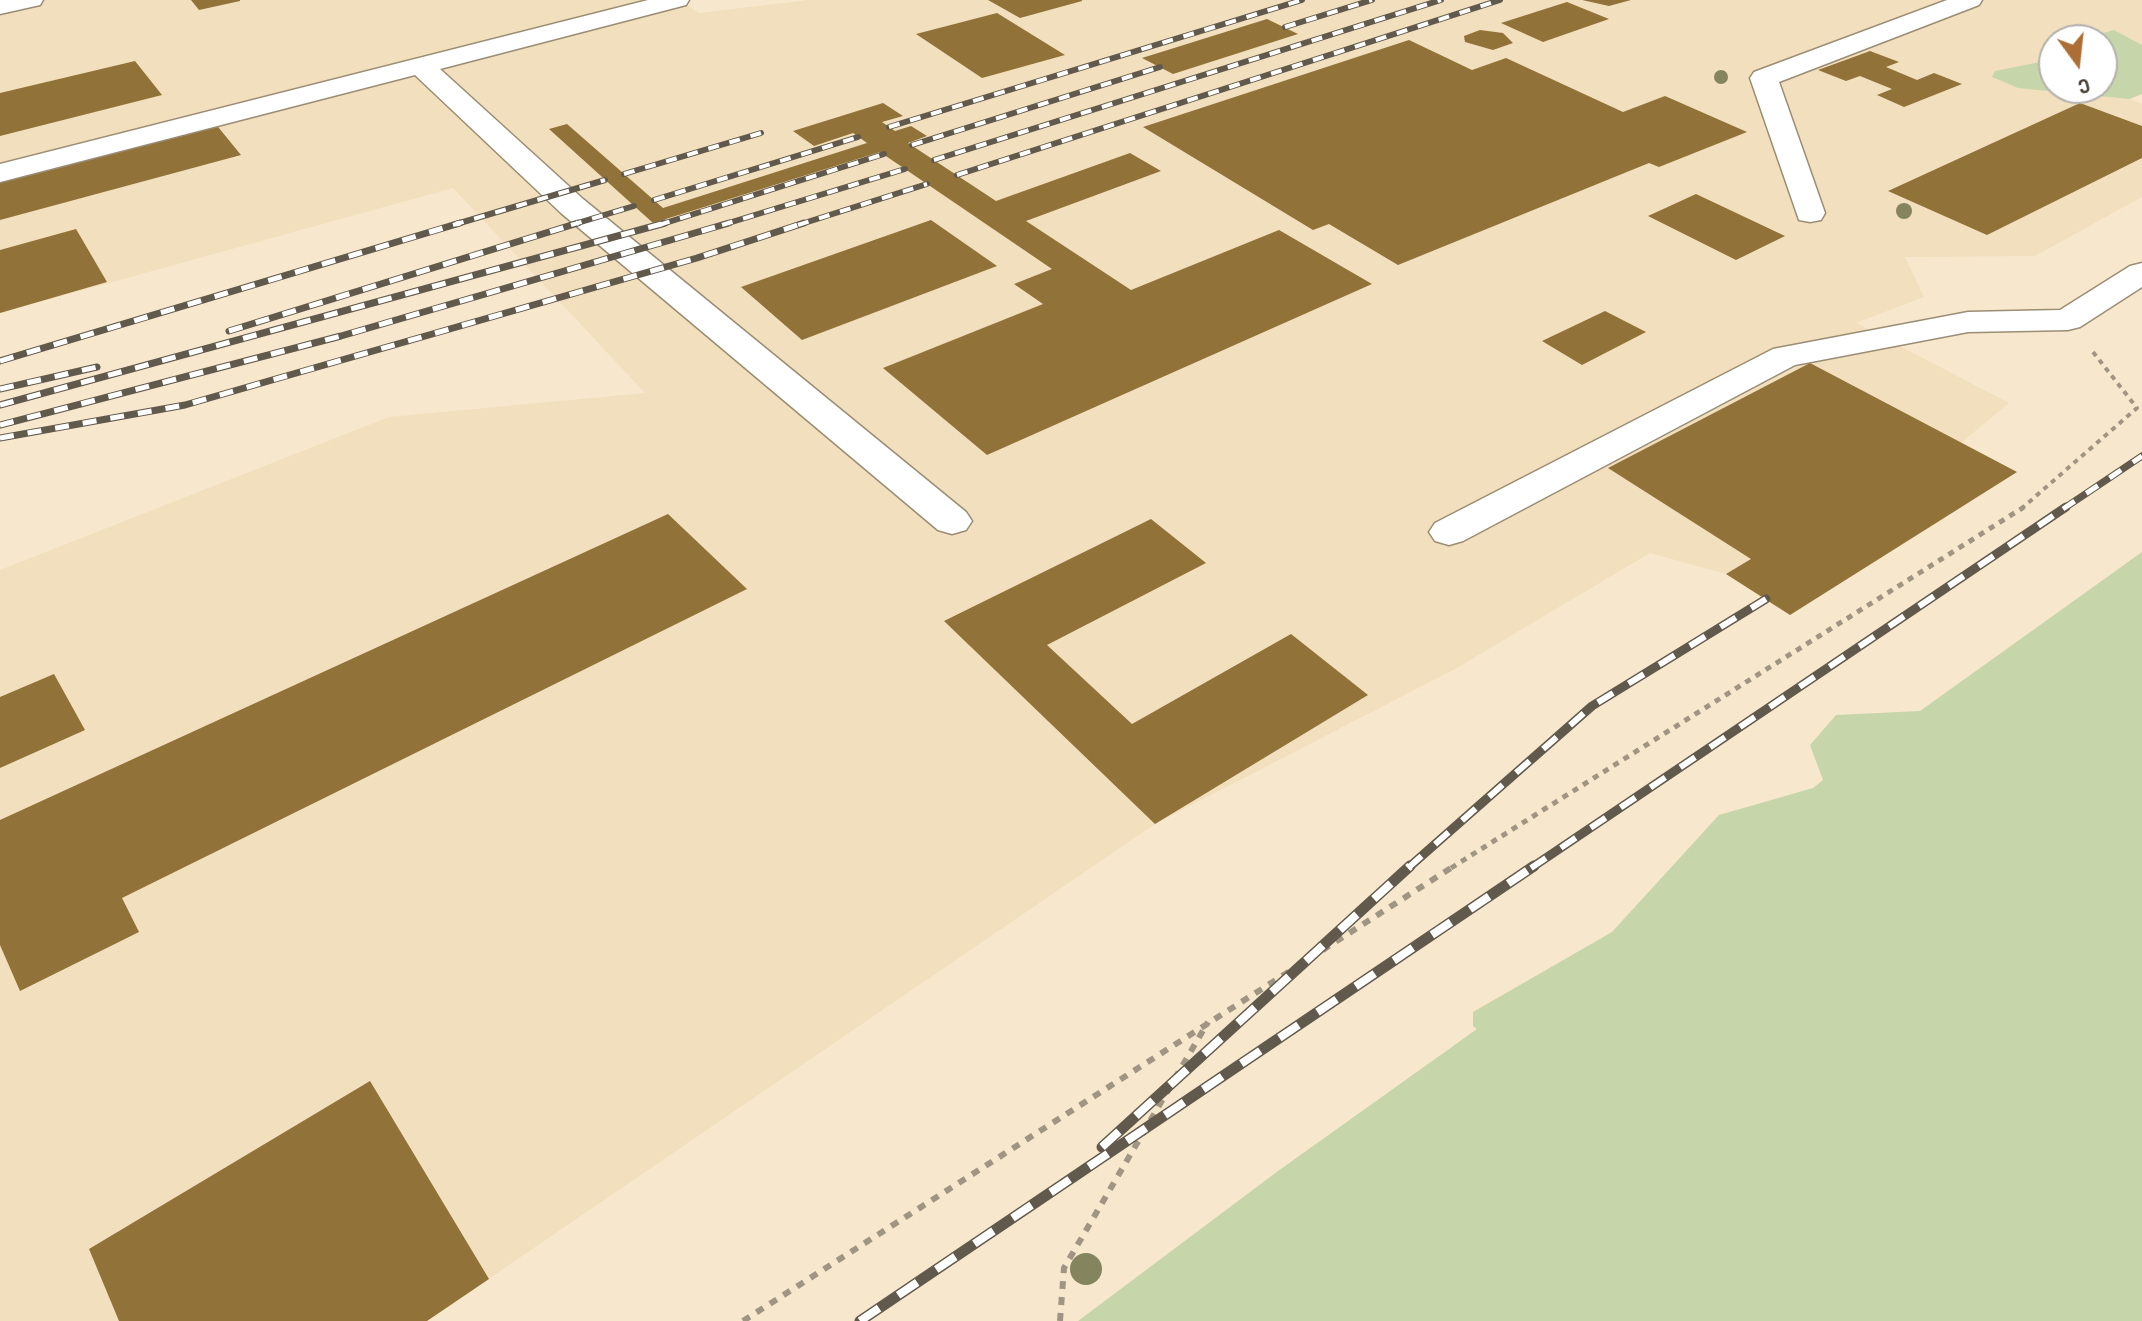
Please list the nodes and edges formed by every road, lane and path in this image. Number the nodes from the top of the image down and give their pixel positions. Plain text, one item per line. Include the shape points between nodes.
1 (31, 0) edge
2 (677, 0) edge
3 (1970, 0) edge
4 (0, 7) edge
5 (421, 66) junction
6 (0, 173) edge
7 (1810, 213) dead end
8 (2142, 273) edge
9 (2068, 320) junction
10 (952, 521) dead end
11 (1449, 532) dead end
12 (1208, 1021) junction
13 (743, 1321) edge
14 (1060, 1321) edge

1 - 4 street
2 - 5 street
3 - 7 street via 1764,78
5 - 6 street
5 - 10 street via 572,206
8 - 9 street
9 - 11 street via 1968,322 1785,356
9 - 12 path via 2137,408 2032,502
12 - 13 path
12 - 14 path via 1064,1268

